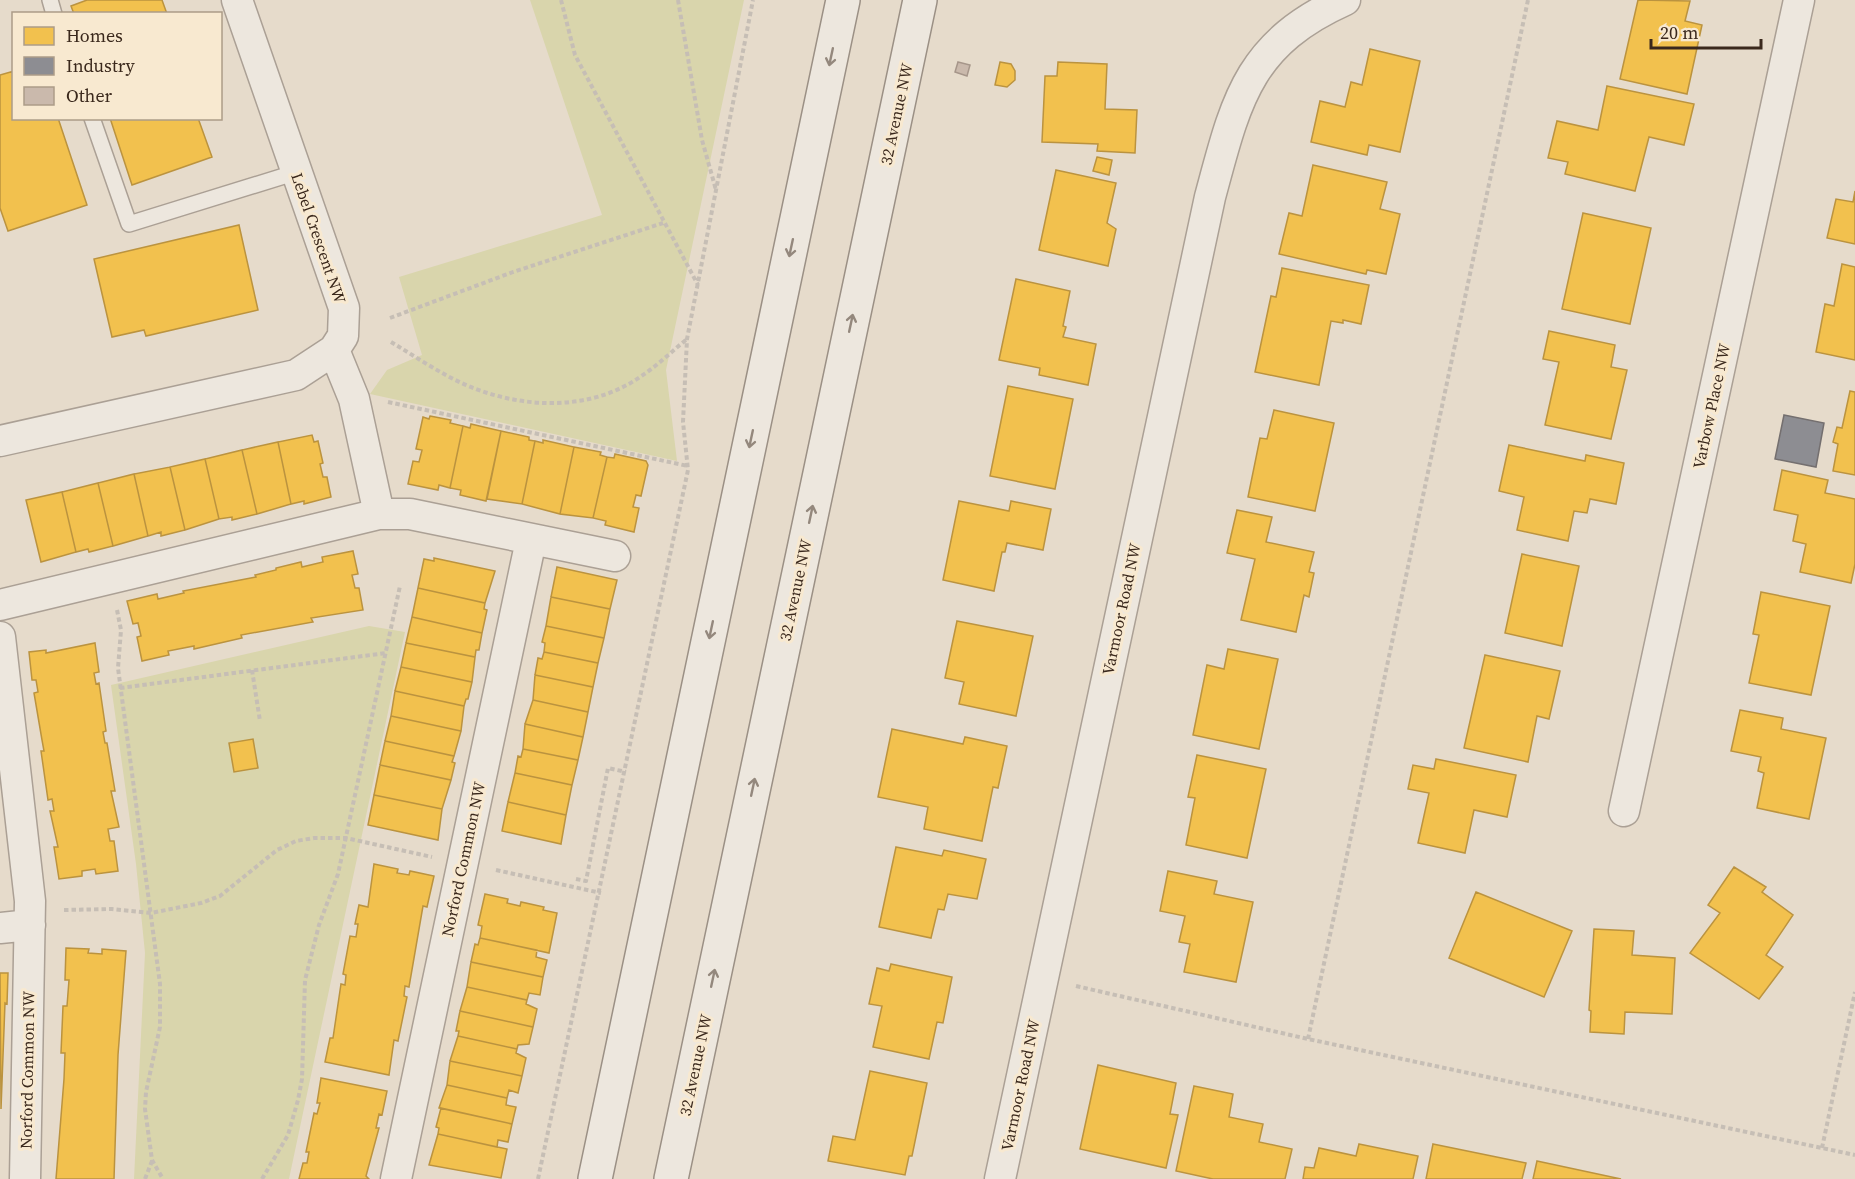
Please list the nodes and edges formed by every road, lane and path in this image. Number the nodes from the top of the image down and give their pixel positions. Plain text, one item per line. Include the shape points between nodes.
1 (237, 0) edge
2 (561, 0) edge
3 (678, 0) edge
4 (753, 0) edge
5 (843, 0) edge
6 (920, 0) edge
7 (1345, 0) edge
8 (1528, 0) edge
9 (1799, 0) edge
10 (93, 120) edge
11 (297, 172) junction
12 (717, 193) junction
13 (663, 223) junction
14 (698, 286) junction
15 (390, 318) dead end
16 (687, 339) junction
17 (391, 342) dead end
18 (334, 350) junction
19 (377, 400) dead end
20 (0, 441) edge
21 (688, 466) junction
22 (379, 514) junction
23 (531, 540) junction
24 (615, 556) dead end
25 (111, 580) junction
26 (400, 586) dead end
27 (0, 605) edge
28 (0, 637) edge
29 (386, 653) junction
30 (252, 670) junction
31 (120, 688) junction
32 (260, 721) dead end
33 (627, 772) junction
34 (1624, 812) dead end
35 (346, 838) junction
36 (436, 858) dead end
37 (490, 869) dead end
38 (576, 879) dead end
39 (601, 893) junction
40 (57, 910) dead end
41 (151, 913) junction
42 (30, 925) junction
43 (0, 928) edge
44 (1042, 979) junction
45 (1855, 992) edge
46 (1308, 1039) junction
47 (1822, 1148) junction
48 (1855, 1155) edge
49 (152, 1160) junction
50 (25, 1179) edge
51 (145, 1179) edge
52 (163, 1179) edge
53 (262, 1179) edge
54 (396, 1179) edge
55 (538, 1179) edge
56 (595, 1179) edge
57 (671, 1179) edge
58 (999, 1179) edge

1 - 11 street, Lebel Crescent NW
2 - 13 path via 575,55
3 - 12 path via 702,140
4 - 12 path
5 -> 56 main road
57 -> 6 main road, 32 Avenue NW
7 - 44 street, Varmoor Road NW via 1308,18 1271,50 1241,94 1210,197
8 - 46 path
9 - 34 street, Varbow Place NW
10 - 11 lane via 129,224
11 - 18 street, Lebel Crescent NW via 344,308 343,336
12 - 14 path
13 - 14 path
13 - 15 path via 513,272
14 - 16 path
16 - 17 path via 640,378 612,392 576,402 546,404 476,389
16 - 21 path via 683,422
18 - 20 street via 296,375
18 - 22 street via 354,399
19 - 21 path
21 - 33 path
22 - 23 street via 410,514
22 - 25 street
23 - 24 street
23 - 54 street, Norford Common NW
25 - 27 street
25 - 31 path via 121,630
26 - 29 path
28 - 42 street, Norford Common NW
29 - 30 path
29 - 35 path
30 - 31 path
30 - 32 path
31 - 41 path
33 - 38 path via 608,768 586,881
33 - 39 path
35 - 36 path
35 - 41 path via 296,841 261,860 220,896 180,909
35 - 53 path via 305,980 302,1079 293,1119
37 - 39 path
39 - 55 path
40 - 41 path
41 - 49 path via 160,984 160,1027 146,1092
42 - 43 street
42 - 50 street, Norford Common NW
44 - 46 path
44 - 58 street, Varmoor Road NW
45 - 47 path
46 - 47 path
47 - 48 path
49 - 51 path
49 - 52 path

